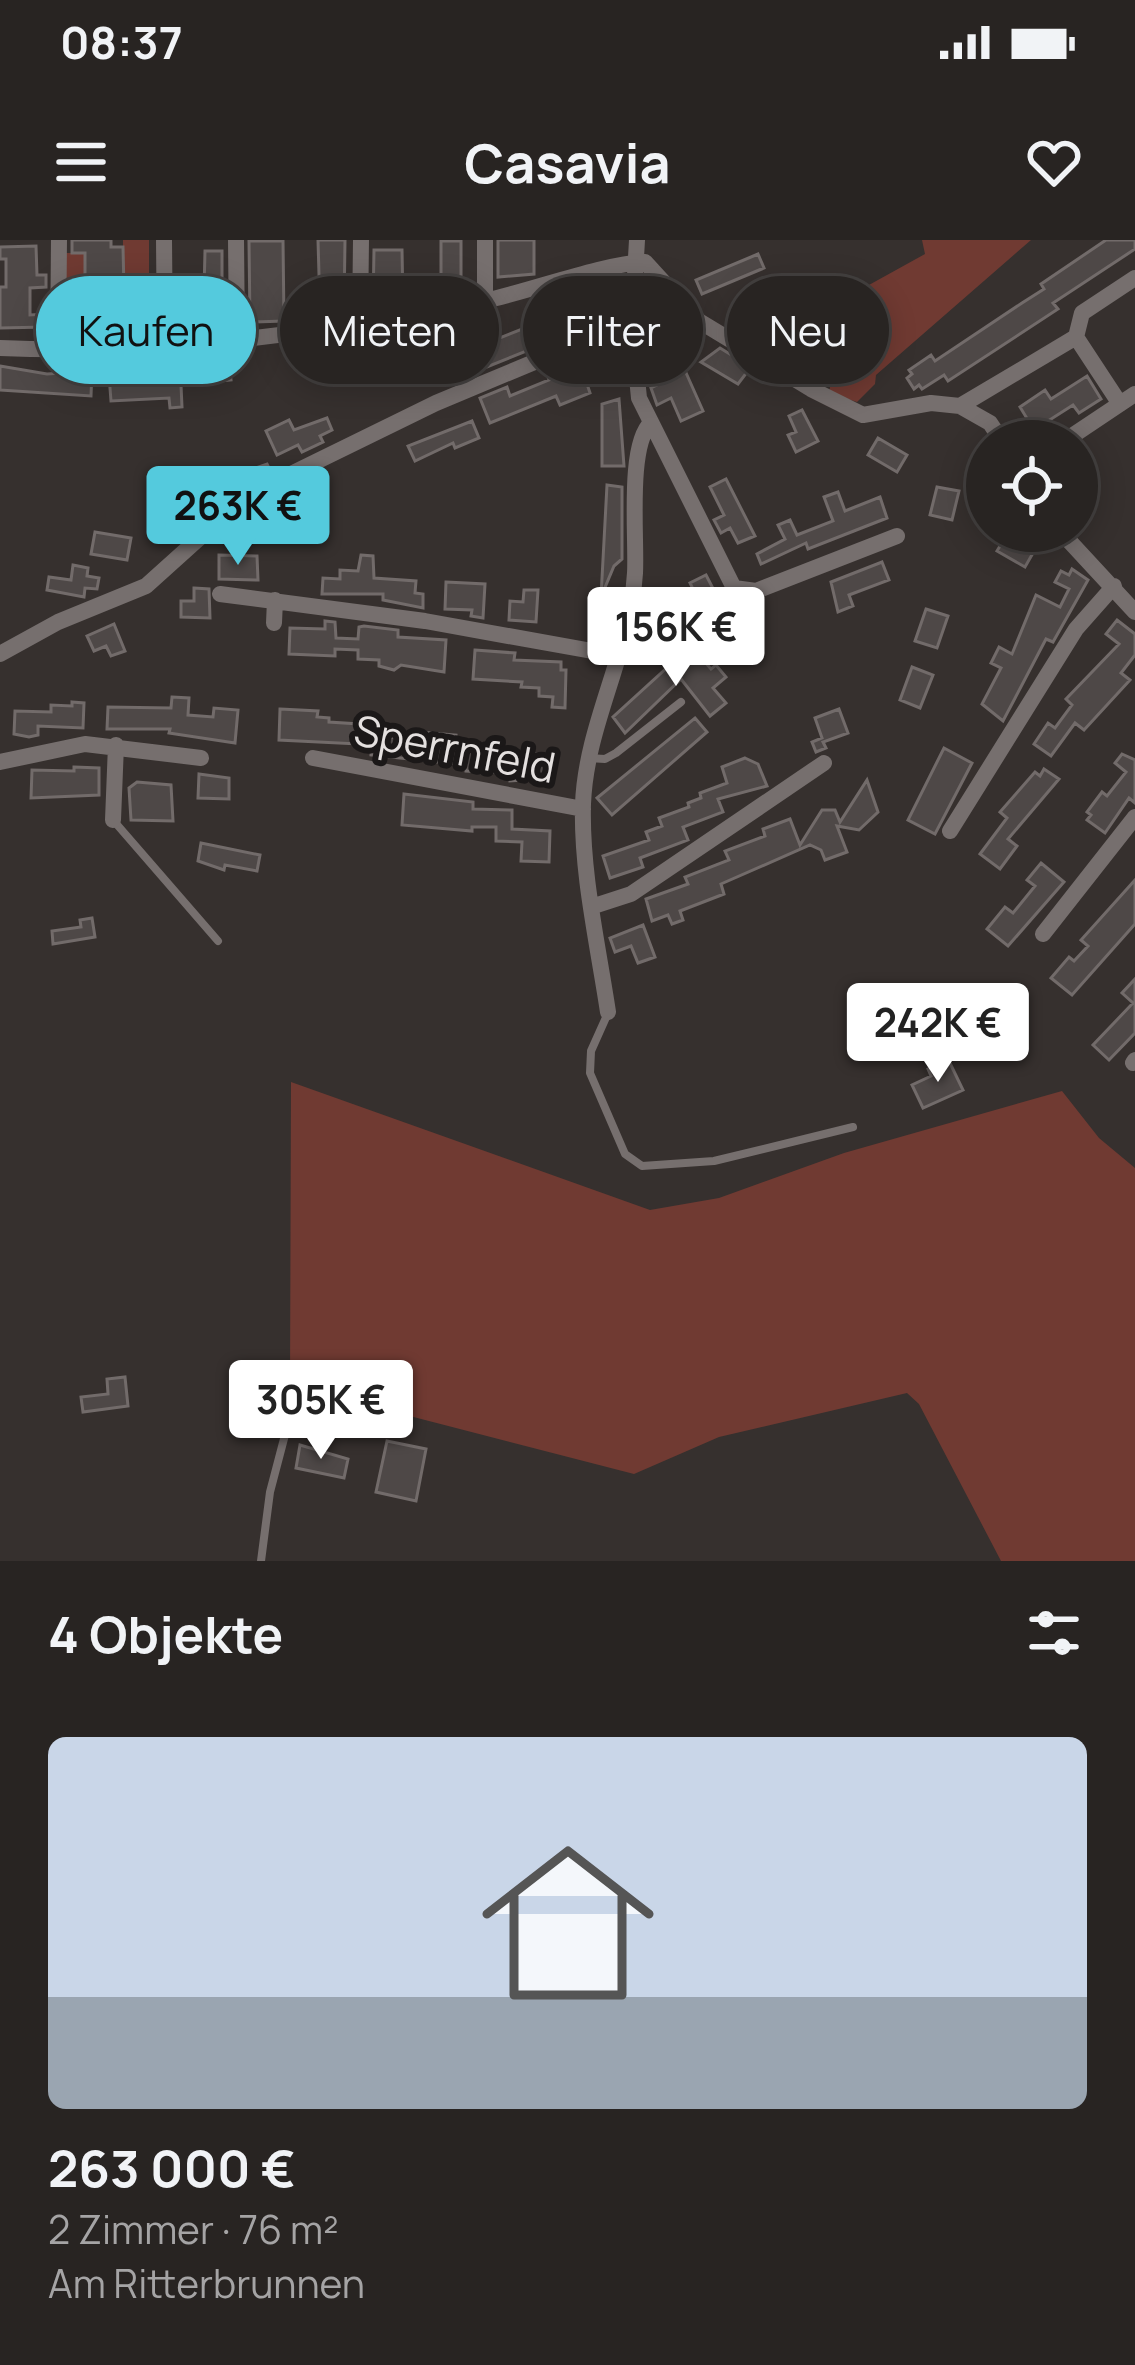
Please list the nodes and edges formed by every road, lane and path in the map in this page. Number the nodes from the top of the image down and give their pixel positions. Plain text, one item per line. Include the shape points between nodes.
1 (59, 240) edge
2 (164, 240) edge
3 (236, 240) edge
4 (361, 240) edge
5 (485, 240) edge
6 (637, 240) edge
7 (634, 262) junction
8 (59, 276) edge
9 (164, 276) edge
10 (236, 276) edge
11 (361, 276) edge
12 (485, 276) edge
13 (634, 276) edge
14 (1135, 278) edge
15 (499, 296) edge
16 (1076, 337) junction
17 (0, 348) edge
18 (36, 349) edge
19 (523, 367) edge
20 (636, 384) edge
21 (1127, 399) edge
22 (961, 406) junction
23 (984, 420) edge
24 (1096, 420) edge
25 (651, 423) junction
26 (897, 536) dead end
27 (1081, 552) edge
28 (1114, 586) junction
29 (220, 594) dead end
30 (275, 600) junction
31 (1135, 612) edge
32 (274, 622) dead end
33 (0, 654) edge
34 (620, 656) junction
35 (681, 702) dead end
36 (116, 745) junction
37 (201, 758) dead end
38 (313, 758) dead end
39 (587, 758) junction
40 (0, 763) edge
41 (824, 763) dead end
42 (583, 809) junction
43 (1135, 817) edge
44 (113, 820) joint
45 (950, 831) dead end
46 (594, 906) junction
47 (1043, 934) dead end
48 (218, 941) dead end
49 (608, 1012) joint
50 (853, 1126) dead end
51 (296, 1393) dead end
52 (261, 1561) edge

1 - 8 street
2 - 9 street
3 - 10 street
4 - 11 street
5 - 12 street
6 - 7 street
7 - 13 street
7 - 15 street
7 - 22 street via 650,265 699,321 862,415
14 - 16 street via 1082,313
16 - 21 street
16 - 22 street
17 - 18 street
19 - 33 street via 272,482 232,505 146,586
20 - 25 street
21 - 24 street
22 - 23 street
25 - 26 street via 740,592
25 - 34 street via 638,440 634,587
27 - 28 street
28 - 31 street
28 - 45 street via 1076,629 973,808
29 - 30 street
30 - 32 street
30 - 34 street
34 - 39 street
35 - 39 lane via 616,753
36 - 37 street
36 - 40 street via 62,746
36 - 44 street
38 - 42 street, Sperrnfeld
39 - 42 street
41 - 46 street via 632,894
42 - 46 street
43 - 47 street via 1082,896
44 - 48 lane
46 - 49 street
49 - 50 lane via 590,1073 634,1162 714,1161
51 - 52 lane

